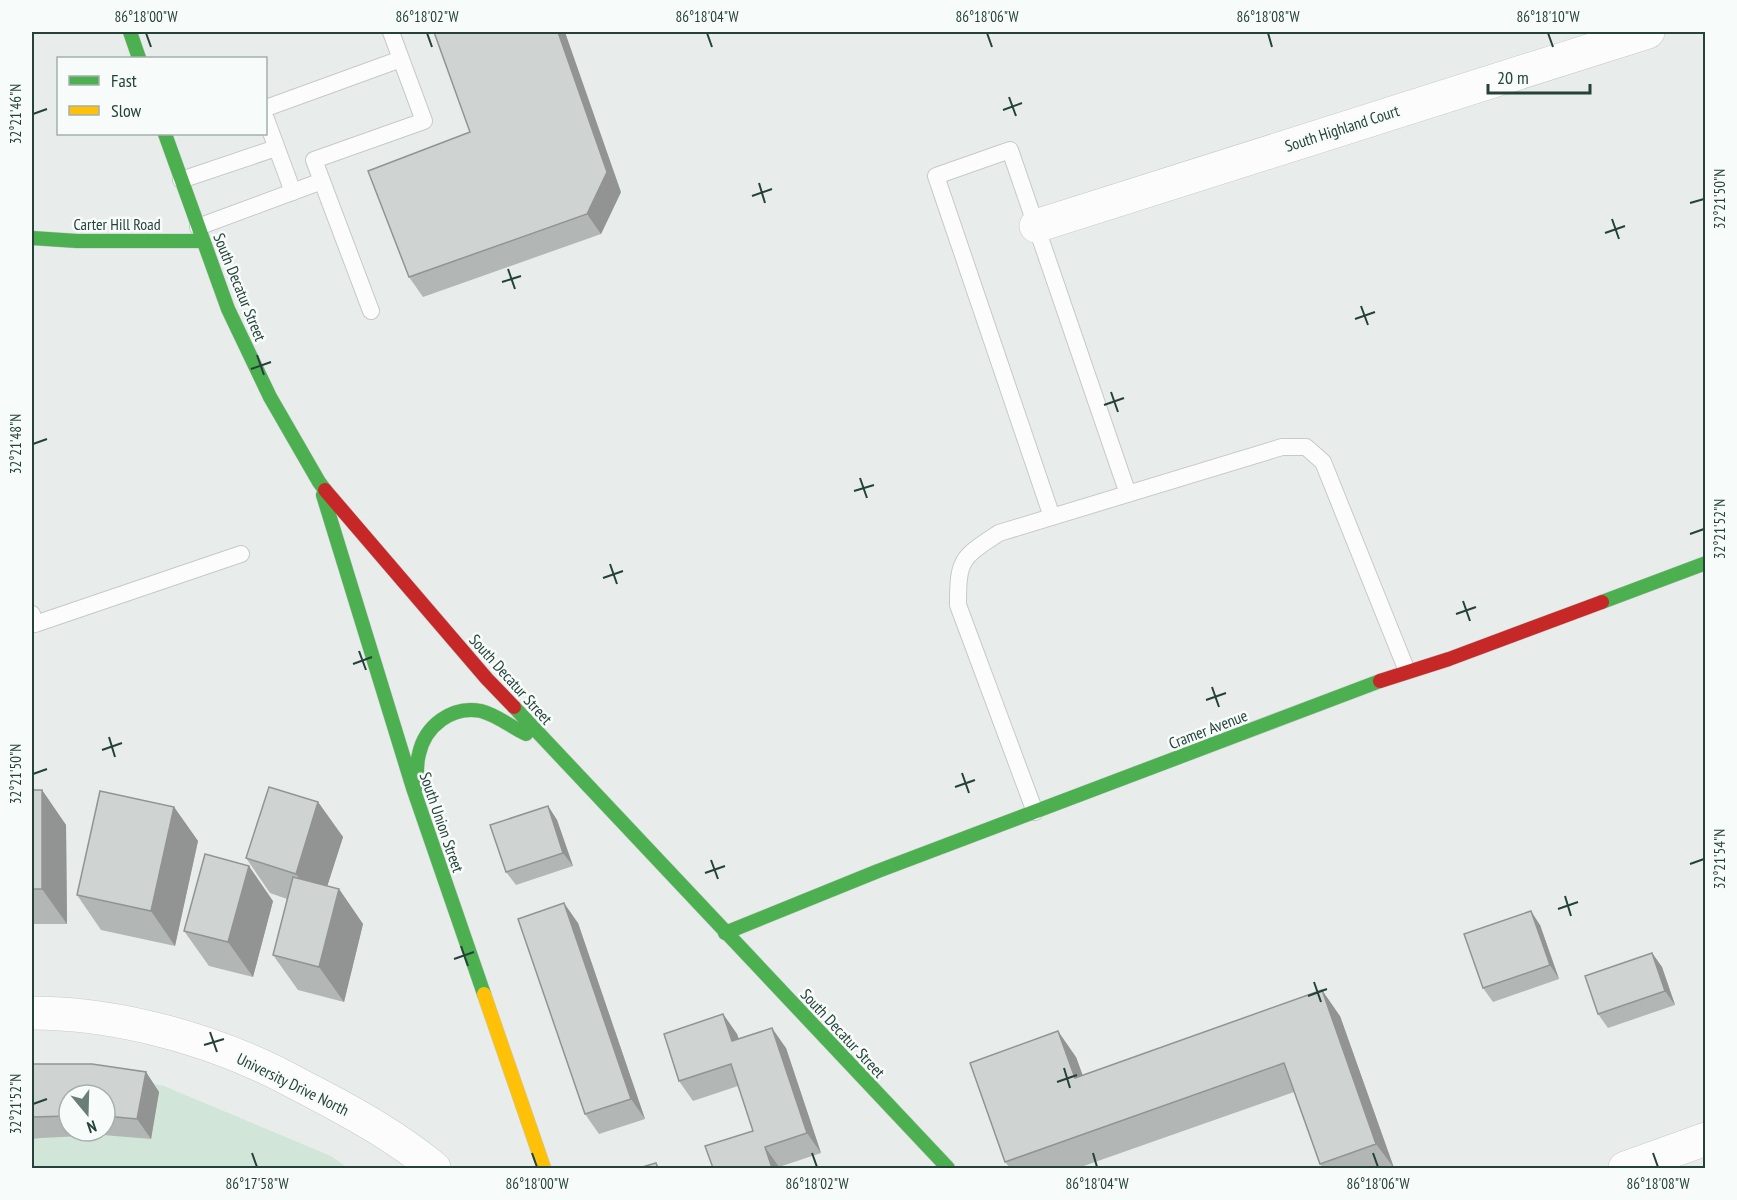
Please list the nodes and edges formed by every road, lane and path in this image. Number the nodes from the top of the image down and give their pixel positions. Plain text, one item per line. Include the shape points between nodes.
1 (130, 32) edge
2 (391, 32) edge
3 (1648, 32) edge
4 (139, 57) edge
5 (401, 59) junction
6 (267, 108) edge
7 (267, 122) edge
8 (165, 135) edge
9 (276, 148) junction
10 (181, 180) junction
11 (322, 181) junction
12 (292, 192) junction
13 (1036, 226) junction
14 (201, 234) junction
15 (32, 238) edge
16 (371, 311) dead end
17 (319, 482) junction
18 (1128, 494) junction
19 (1052, 517) junction
20 (241, 554) dead end
21 (1706, 563) edge
22 (32, 614) edge
23 (1407, 670) junction
24 (549, 746) junction
25 (418, 803) junction
26 (1035, 812) junction
27 (725, 933) junction
28 (32, 1012) edge
29 (1706, 1139) edge
30 (434, 1168) edge
31 (544, 1168) edge
32 (948, 1168) edge
33 (1625, 1168) edge

1 - 4 main road
2 - 5 lane
3 - 13 street, South Highland Court
5 - 6 lane
5 - 11 lane via 424,121 314,160
7 - 9 lane
8 - 10 main road, South Decatur Street
9 - 10 lane
9 - 12 lane
10 - 14 main road, South Decatur Street
11 - 12 lane
11 - 16 lane
12 - 14 lane
13 - 18 lane
13 - 19 lane via 1010,150 936,176
14 - 15 main road, Carter Hill Road via 77,241
14 - 17 main road, South Decatur Street via 228,309 270,397
17 - 24 main road, South Decatur Street via 486,679
17 - 25 main road, South Union Street
18 - 19 lane
18 - 23 lane via 1282,447 1306,447 1323,462
19 - 26 lane via 999,533 968,554 958,574 958,606
20 - 22 lane via 35,624
21 - 23 main road, Cramer Avenue
23 - 26 main road, Cramer Avenue
24 - 25 main road via 480,710 468,709 445,717 420,748
24 - 27 main road, South Decatur Street
25 - 31 main road, South Union Street
26 - 27 main road, Cramer Avenue
27 - 32 main road, South Decatur Street
28 - 30 street, University Drive North via 101,1017 229,1053 368,1121
29 - 33 street

